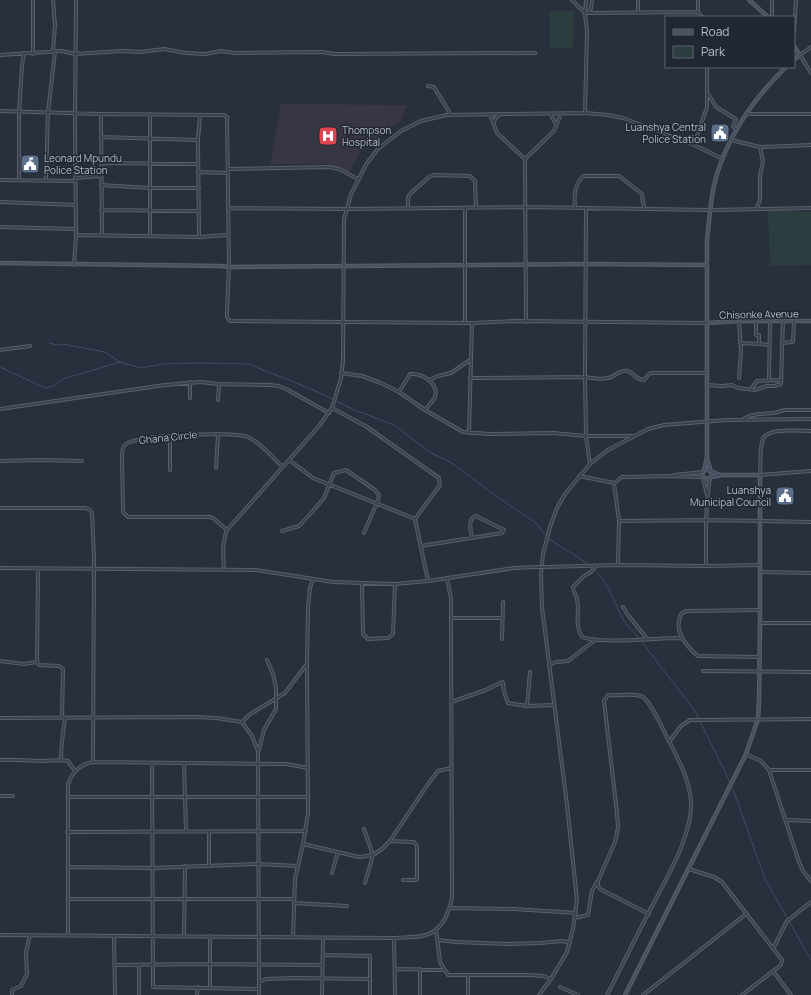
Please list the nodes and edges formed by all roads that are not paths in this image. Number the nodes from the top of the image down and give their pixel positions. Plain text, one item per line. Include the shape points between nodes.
1 (32, 0) edge
2 (53, 0) edge
3 (76, 0) edge
4 (572, 0) edge
5 (586, 0) edge
6 (592, 0) edge
7 (638, 0) edge
8 (698, 0) edge
9 (750, 0) edge
10 (772, 0) edge
11 (796, 0) edge
12 (638, 12) junction
13 (698, 12) junction
14 (587, 13) junction
15 (701, 16) edge
16 (767, 16) edge
17 (772, 16) edge
18 (795, 16) edge
19 (795, 47) edge
20 (811, 47) edge
21 (54, 52) junction
22 (24, 53) junction
23 (535, 53) dead end
24 (33, 54) junction
25 (75, 54) junction
26 (800, 54) junction
27 (0, 56) edge
28 (795, 59) edge
29 (707, 68) edge
30 (785, 68) edge
31 (811, 73) edge
32 (428, 86) dead end
33 (707, 92) junction
34 (0, 111) edge
35 (19, 112) junction
36 (48, 112) junction
37 (76, 113) junction
38 (584, 113) junction
39 (101, 114) junction
40 (150, 114) junction
41 (490, 114) junction
42 (500, 114) junction
43 (550, 114) junction
44 (561, 114) junction
45 (746, 114) junction
46 (811, 114) edge
47 (200, 115) junction
48 (451, 115) junction
49 (494, 124) junction
50 (556, 124) junction
51 (736, 130) junction
52 (101, 137) junction
53 (149, 139) junction
54 (198, 140) junction
55 (731, 140) junction
56 (694, 145) junction
57 (811, 145) edge
58 (760, 147) junction
59 (723, 159) junction
60 (525, 160) junction
61 (102, 163) junction
62 (149, 163) junction
63 (198, 164) junction
64 (228, 169) junction
65 (198, 172) junction
66 (228, 173) junction
67 (101, 176) junction
68 (75, 178) junction
69 (358, 179) junction
70 (0, 180) edge
71 (19, 180) junction
72 (46, 180) junction
73 (75, 181) junction
74 (101, 185) junction
75 (150, 188) junction
76 (199, 188) junction
77 (0, 202) edge
78 (76, 205) junction
79 (408, 208) junction
80 (465, 208) junction
81 (476, 208) junction
82 (526, 208) junction
83 (757, 208) junction
84 (811, 208) edge
85 (347, 209) junction
86 (575, 209) junction
87 (586, 209) junction
88 (644, 209) junction
89 (101, 210) junction
90 (149, 210) junction
91 (198, 210) junction
92 (710, 210) junction
93 (228, 211) junction
94 (0, 227) edge
95 (76, 229) junction
96 (76, 235) junction
97 (102, 235) junction
98 (150, 236) junction
99 (228, 236) junction
100 (199, 237) junction
101 (0, 262) edge
102 (586, 264) junction
103 (74, 265) junction
104 (706, 265) junction
105 (465, 266) junction
106 (526, 266) junction
107 (229, 267) junction
108 (344, 267) junction
109 (783, 320) junction
110 (740, 321) junction
111 (756, 321) junction
112 (770, 321) junction
113 (794, 321) junction
114 (811, 321) edge
115 (344, 322) junction
116 (526, 322) junction
117 (586, 322) junction
118 (465, 323) junction
119 (472, 323) junction
120 (707, 323) junction
121 (740, 343) junction
122 (782, 343) junction
123 (758, 344) junction
124 (30, 346) dead end
125 (0, 350) edge
126 (770, 353) junction
127 (470, 360) junction
128 (341, 373) junction
129 (706, 373) junction
130 (470, 378) junction
131 (586, 378) junction
132 (739, 378) dead end
133 (430, 380) junction
134 (770, 380) junction
135 (780, 380) junction
136 (190, 382) junction
137 (219, 384) junction
138 (707, 385) junction
139 (770, 386) junction
140 (751, 389) junction
141 (399, 392) junction
142 (190, 398) dead end
143 (218, 400) dead end
144 (332, 408) junction
145 (0, 409) edge
146 (425, 410) junction
147 (811, 410) edge
148 (329, 413) junction
149 (811, 419) edge
150 (742, 420) junction
151 (706, 421) junction
152 (811, 431) edge
153 (469, 433) junction
154 (218, 434) junction
155 (170, 436) junction
156 (586, 436) junction
157 (635, 436) junction
158 (706, 457) junction
159 (289, 460) junction
160 (0, 461) edge
161 (82, 461) dead end
162 (590, 464) junction
163 (283, 467) junction
164 (216, 468) dead end
165 (170, 470) dead end
166 (704, 471) junction
167 (710, 471) junction
168 (811, 471) edge
169 (723, 475) junction
170 (760, 475) junction
171 (579, 476) junction
172 (670, 476) junction
173 (703, 477) junction
174 (710, 477) junction
175 (614, 482) junction
176 (329, 484) junction
177 (707, 496) junction
178 (376, 504) junction
179 (0, 508) edge
180 (415, 519) junction
181 (706, 520) junction
182 (619, 521) junction
183 (760, 522) junction
184 (811, 522) edge
185 (227, 530) junction
186 (282, 531) dead end
187 (364, 533) dead end
188 (472, 538) junction
189 (421, 546) junction
190 (760, 565) junction
191 (596, 566) junction
192 (618, 566) junction
193 (706, 566) junction
194 (0, 568) edge
195 (38, 568) junction
196 (93, 569) junction
197 (224, 569) junction
198 (760, 572) junction
199 (811, 573) edge
200 (447, 578) junction
201 (314, 579) junction
202 (428, 581) junction
203 (362, 584) junction
204 (395, 584) junction
205 (503, 602) dead end
206 (624, 607) dead end
207 (760, 610) junction
208 (451, 618) junction
209 (503, 618) junction
210 (760, 623) junction
211 (811, 623) edge
212 (682, 638) junction
213 (502, 639) dead end
214 (596, 639) junction
215 (648, 640) junction
216 (760, 657) junction
217 (267, 660) dead end
218 (0, 661) edge
219 (37, 662) junction
220 (307, 664) junction
221 (550, 665) junction
222 (703, 671) dead end
223 (530, 672) dead end
224 (759, 672) junction
225 (811, 672) edge
226 (276, 698) junction
227 (451, 702) junction
228 (527, 706) junction
229 (555, 707) junction
230 (93, 717) junction
231 (0, 718) edge
232 (64, 718) junction
233 (758, 719) junction
234 (811, 719) edge
235 (242, 722) junction
236 (669, 742) junction
237 (258, 751) junction
238 (746, 754) junction
239 (0, 760) edge
240 (61, 760) junction
241 (92, 762) junction
242 (184, 763) junction
243 (259, 763) junction
244 (152, 764) junction
245 (308, 768) junction
246 (451, 768) junction
247 (769, 770) junction
248 (811, 770) edge
249 (76, 771) junction
250 (0, 796) edge
251 (13, 796) dead end
252 (152, 796) junction
253 (68, 797) junction
254 (184, 797) junction
255 (258, 797) junction
256 (308, 797) junction
257 (786, 820) junction
258 (811, 820) edge
259 (364, 829) dead end
260 (153, 831) junction
261 (186, 831) junction
262 (209, 831) junction
263 (258, 831) junction
264 (306, 831) junction
265 (67, 832) junction
266 (390, 841) junction
267 (304, 844) junction
268 (338, 852) junction
269 (373, 855) junction
270 (258, 864) junction
271 (209, 865) junction
272 (185, 866) junction
273 (298, 866) junction
274 (68, 867) junction
275 (153, 868) junction
276 (689, 870) junction
277 (332, 873) dead end
278 (404, 880) dead end
279 (598, 881) junction
280 (811, 882) edge
281 (365, 883) dead end
282 (153, 898) junction
283 (68, 899) junction
284 (184, 899) junction
285 (258, 899) junction
286 (294, 899) junction
287 (811, 902) edge
288 (294, 903) junction
289 (347, 906) dead end
290 (450, 908) junction
291 (576, 913) junction
292 (648, 914) junction
293 (746, 914) junction
294 (575, 918) junction
295 (436, 929) junction
296 (0, 935) edge
297 (30, 935) junction
298 (68, 935) junction
299 (152, 936) junction
300 (184, 936) junction
301 (210, 936) junction
302 (259, 936) junction
303 (114, 937) junction
304 (293, 937) junction
305 (323, 938) junction
306 (394, 938) junction
307 (437, 940) junction
308 (570, 943) junction
309 (773, 949) junction
310 (323, 955) junction
311 (210, 964) junction
312 (258, 964) junction
313 (115, 965) junction
314 (139, 965) junction
315 (152, 965) junction
316 (323, 965) junction
317 (395, 969) junction
318 (420, 969) junction
319 (444, 970) junction
320 (773, 971) junction
321 (468, 976) junction
322 (322, 978) junction
323 (370, 979) junction
324 (551, 979) junction
325 (259, 982) junction
326 (198, 987) junction
327 (210, 987) junction
328 (560, 987) dead end
329 (258, 989) junction
330 (12, 995) edge
331 (115, 995) edge
332 (139, 995) edge
333 (197, 995) edge
334 (258, 995) edge
335 (322, 995) edge
336 (370, 995) edge
337 (395, 995) edge
338 (420, 995) edge
339 (468, 995) edge
340 (539, 995) edge
341 (578, 995) edge
342 (607, 995) edge
343 (625, 995) edge
344 (643, 995) edge
345 (742, 995) edge
346 (791, 995) edge

1 - 24 street
2 - 21 street
3 - 25 street
4 - 14 street
5 - 14 street
6 - 14 street
7 - 12 street
8 - 13 street
9 - 16 main road
10 - 17 street
11 - 18 street
12 - 13 street
12 - 14 street
13 - 15 street
14 - 38 street
19 - 26 main road
20 - 26 street
21 - 24 street
21 - 25 street
21 - 36 street
22 - 24 street
22 - 27 street
22 - 35 street
23 - 25 street via 221,51 199,54 164,49
25 - 37 street
26 - 28 main road
26 - 31 street
29 - 33 street
30 - 45 main road via 763,90
32 - 48 street via 434,87 438,92
33 - 51 street via 716,107 736,119 733,126
33 - 56 street via 706,112
34 - 35 street
35 - 36 street
35 - 71 street
36 - 37 street
36 - 72 street
37 - 39 street
37 - 68 street
38 - 44 street
38 - 56 street via 622,118
39 - 40 street
39 - 52 street
40 - 47 street
40 - 53 street
41 - 42 street
41 - 48 street
41 - 49 street
42 - 43 street
42 - 49 street
43 - 44 street
43 - 50 street
44 - 50 street
45 - 46 street
45 - 51 main road
47 - 54 street
47 - 64 street via 227,117
48 - 69 street via 421,122 401,131 371,157
49 - 60 street via 501,137
50 - 60 street via 554,131
51 - 55 main road
52 - 53 street
52 - 61 street
53 - 54 street
53 - 62 street
54 - 63 street
55 - 58 street
55 - 59 main road
56 - 59 street
57 - 58 street
58 - 83 street via 763,161
59 - 92 main road
60 - 82 street
61 - 62 street
61 - 67 street
62 - 63 street
62 - 75 street
63 - 65 street
64 - 66 street
64 - 69 street via 329,167
65 - 66 street
65 - 76 street
66 - 93 street
67 - 68 street
67 - 74 street
68 - 73 street
69 - 85 street
70 - 71 street
71 - 72 street
72 - 73 street
73 - 78 street
74 - 75 street
74 - 89 street
75 - 76 street
75 - 90 street
76 - 91 street
77 - 78 street
78 - 95 street
79 - 80 street
79 - 81 street via 410,194 434,175 473,178
79 - 85 street
80 - 81 street
80 - 105 street
81 - 82 street
82 - 86 street
82 - 106 street
83 - 84 street
83 - 92 street
85 - 93 street via 229,208
85 - 108 street via 344,219
86 - 87 street
86 - 88 street via 574,190 583,176 617,176 642,194
87 - 88 street
87 - 102 street
88 - 92 street
89 - 90 street
89 - 97 street
90 - 91 street
90 - 98 street
91 - 100 street
92 - 104 main road
93 - 99 street
94 - 95 street
95 - 96 street
96 - 97 street
96 - 103 street
97 - 98 street
98 - 100 street
99 - 100 street
99 - 107 street
101 - 103 main road
102 - 104 main road
102 - 106 main road
102 - 117 street
103 - 107 main road
104 - 120 main road
105 - 106 main road
105 - 108 main road
105 - 118 street
106 - 116 street
107 - 108 main road
107 - 115 street via 227,317 230,321
108 - 115 street
109 - 112 main road, Chisonke Avenue
109 - 113 main road, Chisonke Avenue
109 - 122 street
110 - 111 main road, Chisonke Avenue
110 - 120 main road, Chisonke Avenue
110 - 121 street
111 - 112 main road, Chisonke Avenue
111 - 123 street
112 - 126 street
113 - 114 main road, Chisonke Avenue
113 - 122 street via 793,342
115 - 118 street
115 - 128 street
116 - 117 street
116 - 119 street
117 - 120 street
117 - 131 street
118 - 119 street
119 - 127 street
120 - 129 main road
121 - 123 street
121 - 132 street
122 - 135 street
123 - 126 street via 769,344
124 - 125 street
126 - 134 street
127 - 130 street
127 - 133 street via 451,373
128 - 141 street via 362,376
128 - 144 street
129 - 131 street via 652,373 644,380 626,371 608,378
129 - 138 main road
130 - 131 street
130 - 153 street
131 - 156 street
133 - 141 street via 410,374
133 - 146 street via 435,387 435,397
134 - 135 street
134 - 139 street
134 - 140 street via 757,381
135 - 139 street via 780,385
136 - 137 street
136 - 142 street
136 - 145 street
137 - 143 street
137 - 148 street via 279,386
138 - 140 street via 732,385
138 - 151 main road
139 - 140 street
141 - 146 street
144 - 148 street
144 - 180 street via 367,427 439,478 440,485
146 - 153 street
147 - 150 street via 785,410 749,416
148 - 159 street
149 - 150 street
150 - 151 street
151 - 157 street via 664,425
151 - 158 main road
152 - 170 street via 776,431 767,434 762,440
153 - 156 street
154 - 155 street, Ghana Circle
154 - 163 street, Ghana Circle via 249,437
154 - 164 street
155 - 165 street
155 - 185 street, Ghana Circle via 135,441 123,447 124,514 128,517 209,517
156 - 157 street
156 - 162 street
157 - 162 street via 608,450
158 - 166 main road
158 - 167 main road
159 - 163 street
159 - 176 street via 307,474
160 - 161 street
162 - 171 street
163 - 185 street
166 - 167 main road
166 - 172 street
166 - 173 main road
167 - 169 main road
167 - 174 main road
168 - 170 street
169 - 170 main road
169 - 174 main road
170 - 183 main road
171 - 175 street
171 - 221 street via 557,508 543,554 540,587
172 - 173 street
172 - 175 street via 622,477
173 - 174 main road
173 - 177 street
174 - 177 street
175 - 182 street
176 - 178 street
176 - 178 street via 334,474 346,470 375,490 379,495
176 - 186 street via 322,501 301,524
177 - 181 street
178 - 180 street
178 - 187 street
179 - 196 street via 58,507 90,510
180 - 189 street
181 - 182 street
181 - 183 street
181 - 193 street
182 - 192 street
183 - 184 street
183 - 190 main road
185 - 197 street via 223,549
188 - 188 street via 470,523 474,516 504,530 502,533
188 - 189 street
189 - 202 street
190 - 193 street
190 - 198 main road
191 - 192 street
191 - 200 street, bridge via 514,568
191 - 214 street via 573,587 573,590 577,598 580,633 584,638
192 - 193 street
194 - 195 street
195 - 196 street
195 - 219 street
196 - 197 street
196 - 230 street
197 - 201 street via 256,570
198 - 199 street
198 - 207 main road
200 - 202 street
200 - 208 street
201 - 203 street
201 - 220 street via 310,588 308,608
202 - 204 street
203 - 204 street
203 - 204 street via 363,634 368,639 388,638 393,634
205 - 209 street
206 - 215 street
207 - 210 main road
207 - 212 street via 683,612 679,623
208 - 209 street
208 - 227 street
209 - 213 street
210 - 211 street
210 - 216 main road
212 - 215 street
212 - 216 street via 698,656
214 - 215 street
214 - 221 street via 568,661
216 - 224 main road
217 - 226 street via 273,674
218 - 219 street via 18,664
219 - 232 street via 39,665 62,668
220 - 226 street via 285,693
220 - 245 street
221 - 229 street
222 - 224 street
223 - 228 street
224 - 225 street
224 - 233 main road
226 - 235 street
226 - 237 street via 276,709 264,730
227 - 228 street via 502,682 508,703
227 - 246 street
228 - 229 street
229 - 291 street via 575,872
230 - 232 street
230 - 235 street via 204,717
230 - 241 street
231 - 232 street
232 - 240 street
233 - 234 street
233 - 236 street via 690,720
233 - 238 main road
235 - 237 street
236 - 279 street via 651,706 643,697 608,695 605,698 618,828 616,842
236 - 292 street via 686,776 691,801 690,818 675,861
237 - 243 street
238 - 247 street via 761,761
238 - 276 main road
239 - 240 street
240 - 249 street via 68,761
241 - 244 street
241 - 249 street
242 - 243 street
242 - 244 street
242 - 254 street
243 - 245 street
243 - 255 street
244 - 252 street
245 - 256 street
246 - 266 street via 438,772
246 - 290 street
247 - 248 street
247 - 257 street
249 - 253 street via 70,777
250 - 251 street
252 - 253 street
252 - 254 street
252 - 260 street
253 - 265 street
254 - 255 street
254 - 261 street
255 - 256 street
255 - 263 street
256 - 264 street
257 - 258 street
257 - 280 street via 799,862
259 - 269 street
260 - 261 street
260 - 265 street
260 - 275 street
261 - 262 street
262 - 263 street
262 - 271 street
263 - 264 street
263 - 270 street
264 - 267 street
265 - 274 street
266 - 269 street
266 - 278 street via 414,842 417,846 417,879
267 - 268 street
267 - 273 street
268 - 269 street via 359,857
268 - 277 street
269 - 281 street
270 - 271 street
270 - 273 street
270 - 285 street
271 - 272 street
272 - 275 street
272 - 284 street
273 - 286 street
274 - 275 street
274 - 283 street
275 - 282 street
276 - 293 street via 719,879
276 - 343 main road
279 - 292 street via 600,889
279 - 294 street via 592,891 588,915
282 - 283 street
282 - 284 street
282 - 299 street
283 - 298 street
284 - 285 street
284 - 300 street
285 - 286 street
285 - 302 street
286 - 288 street
287 - 309 street via 784,925
288 - 289 street
288 - 304 street
290 - 291 street
290 - 295 street
291 - 294 street
292 - 342 street
293 - 309 street
293 - 344 street
294 - 308 street
295 - 306 street via 425,936
295 - 307 street
296 - 297 street
297 - 298 street
297 - 330 street via 26,952 27,974 21,986 12,990
298 - 303 street
299 - 300 street
299 - 303 street
299 - 315 street
300 - 301 street
301 - 302 street
301 - 311 street
302 - 304 street
302 - 312 street
303 - 313 street
304 - 305 street
305 - 306 street
305 - 310 street
306 - 317 street
307 - 308 street via 507,944 563,941
307 - 319 street via 440,962
308 - 324 street
309 - 320 street via 782,962
310 - 316 street
310 - 323 street via 370,956
311 - 312 street
311 - 315 street
311 - 327 street
312 - 316 street
312 - 325 street
313 - 314 street
313 - 331 street
314 - 315 street
314 - 332 street
315 - 326 street via 153,987
316 - 322 street
317 - 318 street
317 - 337 street
318 - 319 street
318 - 338 street
319 - 321 street via 451,976
320 - 345 street
320 - 346 street
321 - 324 street via 529,975
321 - 339 street
322 - 323 street
322 - 325 street via 266,979
322 - 335 street
323 - 336 street
324 - 340 street
325 - 329 street
326 - 327 street
326 - 333 street
327 - 329 street
328 - 341 street
329 - 334 street

